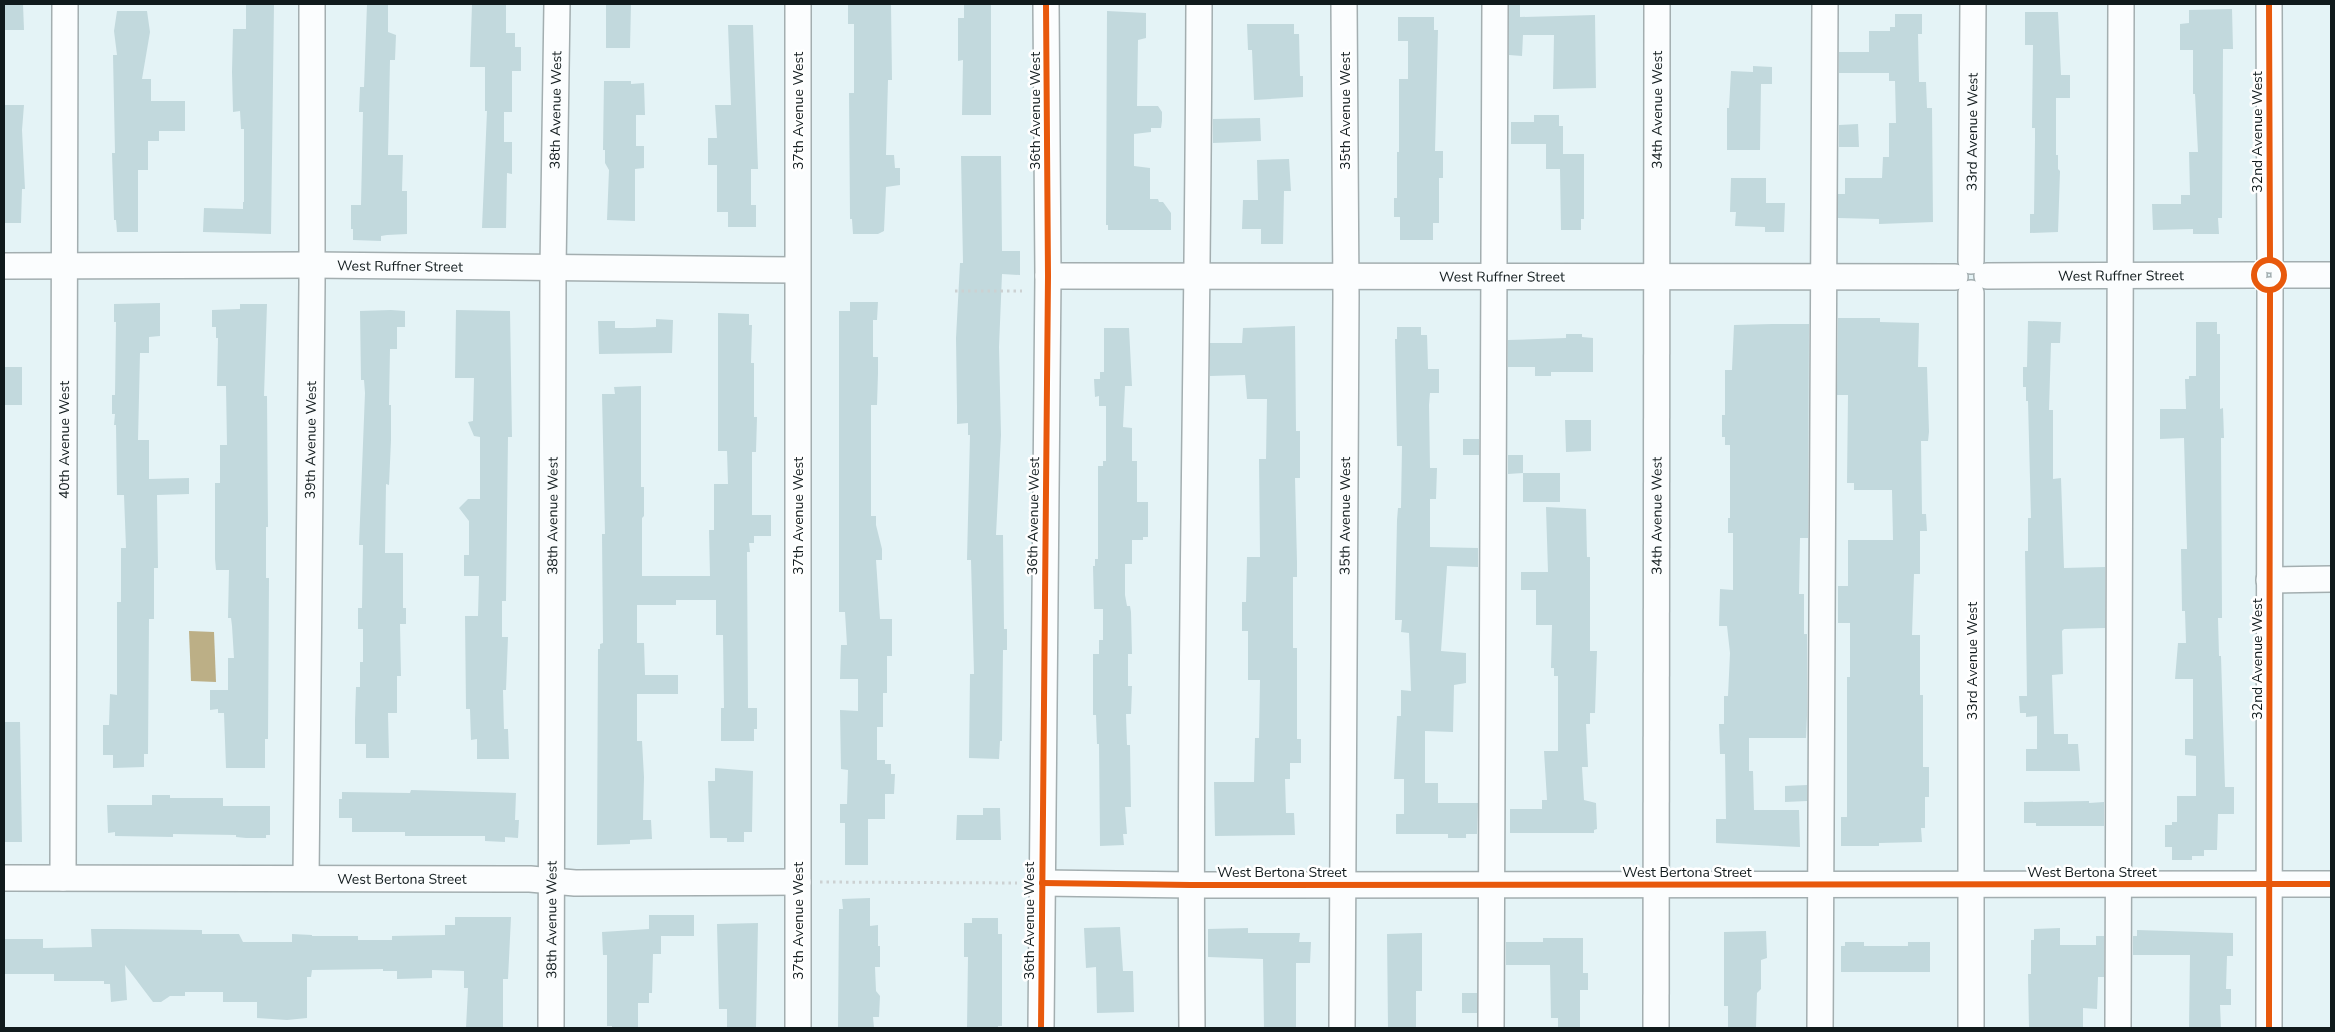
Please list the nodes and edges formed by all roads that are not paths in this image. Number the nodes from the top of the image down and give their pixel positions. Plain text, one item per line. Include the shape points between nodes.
1 (65, 4) edge
2 (312, 4) edge
3 (557, 4) edge
4 (798, 4) edge
5 (1046, 4) edge
6 (1198, 4) edge
7 (1344, 4) edge
8 (1495, 4) edge
9 (1657, 4) edge
10 (1825, 4) edge
11 (1973, 4) edge
12 (2121, 4) edge
13 (2269, 4) edge
14 (312, 265) junction
15 (4, 266) edge
16 (65, 266) junction
17 (553, 268) junction
18 (797, 270) junction
19 (2331, 274) edge
20 (2270, 275) junction
21 (1048, 276) junction
22 (1823, 276) junction
23 (2120, 276) junction
24 (1656, 277) junction
25 (1971, 277) junction
26 (1198, 278) junction
27 (1346, 278) junction
28 (1493, 278) junction
29 (2331, 579) edge
30 (2269, 580) junction
31 (4, 878) edge
32 (62, 878) junction
33 (306, 878) junction
34 (551, 881) junction
35 (808, 882) junction
36 (1042, 882) junction
37 (1820, 884) junction
38 (2118, 884) junction
39 (2269, 884) junction
40 (2331, 884) edge
41 (1191, 885) junction
42 (1342, 885) junction
43 (1491, 885) junction
44 (1656, 885) junction
45 (1971, 885) junction
46 (551, 1028) edge
47 (798, 1028) edge
48 (1041, 1028) edge
49 (1192, 1028) edge
50 (1342, 1028) edge
51 (1491, 1028) edge
52 (1656, 1028) edge
53 (1820, 1028) edge
54 (1971, 1028) edge
55 (2118, 1028) edge
56 (2269, 1028) edge

1 - 16 street, 40th Avenue West
2 - 14 street, 39th Avenue West
3 - 17 street, 38th Avenue West
4 - 18 street, 37th Avenue West
5 - 21 street, 36th Avenue West
6 - 26 street
7 - 27 street, 35th Avenue West
8 - 28 street
9 - 24 street, 34th Avenue West
10 - 22 street
11 - 25 street, 33rd Avenue West
12 - 23 street
13 - 20 street, 32nd Avenue West
14 - 16 street, West Ruffner Street
14 - 17 street, West Ruffner Street
14 - 33 street, 39th Avenue West
15 - 16 street, West Ruffner Street
16 - 32 street, 40th Avenue West
17 - 18 street, West Ruffner Street
17 - 34 street, 38th Avenue West
18 - 35 street, 37th Avenue West
19 - 20 street, West Ruffner Street
20 - 23 street, West Ruffner Street
20 - 30 street, 32nd Avenue West
21 - 26 street, West Ruffner Street
21 - 36 street, 36th Avenue West
22 - 24 street, West Ruffner Street
22 - 25 street, West Ruffner Street
22 - 37 street
23 - 25 street, West Ruffner Street
23 - 38 street
24 - 28 street, West Ruffner Street
24 - 44 street, 34th Avenue West
25 - 45 street, 33rd Avenue West
26 - 27 street, West Ruffner Street
26 - 41 street
27 - 28 street, West Ruffner Street
27 - 42 street, 35th Avenue West
28 - 43 street
29 - 30 street
30 - 39 street, 32nd Avenue West
31 - 32 street, West Bertona Street
32 - 33 street, West Bertona Street
33 - 34 street, West Bertona Street
34 - 35 street, West Bertona Street
34 - 46 street, 38th Avenue West
35 - 47 street, 37th Avenue West
36 - 41 street, West Bertona Street
36 - 48 street, 36th Avenue West
37 - 44 street, West Bertona Street
37 - 45 street, West Bertona Street
37 - 53 street
38 - 39 street, West Bertona Street
38 - 45 street, West Bertona Street
38 - 55 street
39 - 40 street, West Bertona Street
39 - 56 street, 32nd Avenue West
41 - 42 street, West Bertona Street
41 - 49 street
42 - 43 street, West Bertona Street
42 - 50 street, 35th Avenue West
43 - 44 street, West Bertona Street
43 - 51 street
44 - 52 street, 34th Avenue West
45 - 54 street, 33rd Avenue West

